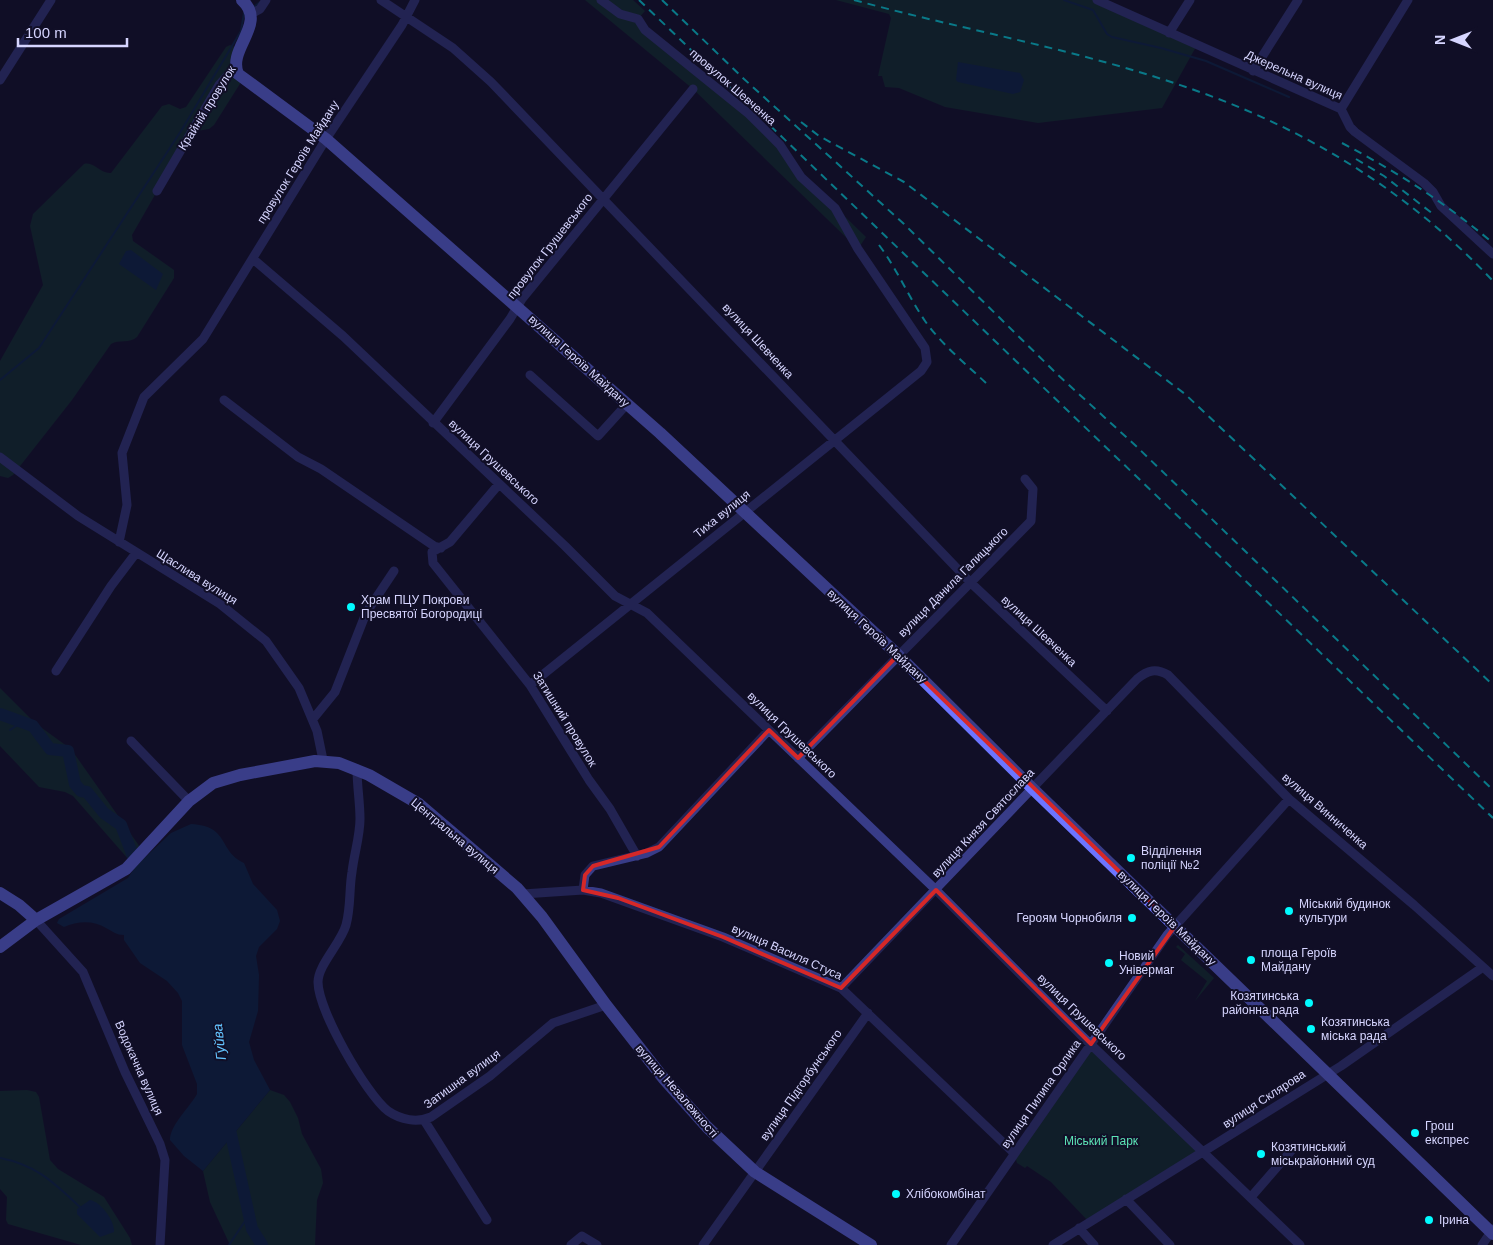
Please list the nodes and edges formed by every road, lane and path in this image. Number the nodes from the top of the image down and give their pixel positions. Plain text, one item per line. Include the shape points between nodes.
1 (51, 0) edge
2 (242, 0) edge
3 (266, 0) edge
4 (381, 0) edge
5 (415, 0) edge
6 (601, 0) edge
7 (1097, 0) edge
8 (1190, 0) edge
9 (1298, 0) edge
10 (1408, 0) edge
11 (251, 14) junction
12 (406, 16) junction
13 (1169, 33) junction
14 (235, 67) junction
15 (1253, 71) junction
16 (0, 80) edge
17 (693, 89) dead end
18 (1341, 109) junction
19 (326, 139) junction
20 (157, 190) dead end
21 (604, 198) junction
22 (1493, 254) edge
23 (253, 259) junction
24 (518, 306) junction
25 (927, 362) joint
26 (530, 376) dead end
27 (224, 400) dead end
28 (627, 404) junction
29 (433, 423) junction
30 (834, 440) junction
31 (0, 457) edge
32 (1025, 479) dead end
33 (499, 484) junction
34 (744, 512) junction
35 (119, 542) junction
36 (437, 550) junction
37 (136, 553) junction
38 (394, 572) dead end
39 (972, 583) junction
40 (630, 603) junction
41 (898, 655) junction
42 (56, 671) dead end
43 (1143, 674) joint
44 (530, 685) junction
45 (1107, 711) junction
46 (313, 720) junction
47 (769, 730) junction
48 (131, 741) dead end
49 (798, 758) junction
50 (323, 760) junction
51 (357, 769) junction
52 (1033, 788) junction
53 (1289, 799) junction
54 (189, 801) junction
55 (637, 856) junction
56 (583, 890) junction
57 (936, 890) junction
58 (0, 893) edge
59 (523, 894) junction
60 (36, 920) junction
61 (1175, 926) junction
62 (0, 947) edge
63 (1482, 967) junction
64 (1493, 976) edge
65 (840, 988) junction
66 (606, 1005) junction
67 (868, 1014) junction
68 (1091, 1044) junction
69 (1328, 1073) junction
70 (424, 1120) junction
71 (1291, 1151) dead end
72 (1204, 1152) junction
73 (1014, 1153) junction
74 (755, 1172) junction
75 (1251, 1197) junction
76 (1126, 1199) junction
77 (487, 1220) dead end
78 (1079, 1228) junction
79 (1492, 1232) edge
80 (160, 1245) edge
81 (571, 1245) edge
82 (597, 1245) edge
83 (703, 1245) edge
84 (871, 1245) edge
85 (951, 1245) edge
86 (1053, 1245) edge
87 (1094, 1245) edge
88 (1170, 1245) edge
89 (1300, 1245) edge
90 (1482, 1245) edge

1 - 16 street
2 - 11 street
3 - 11 street
4 - 12 street, вулиця Шевченка
5 - 12 street, провулок Героїв Майдану
6 - 25 street, провулок Шевченка via 620,14 638,19 645,30 749,114 780,145 801,177 835,208 925,348
7 - 13 street, Джерельна вулиця
8 - 13 street
9 - 15 street
10 - 18 street
11 - 14 street, Крайній провулок
12 - 19 street, провулок Героїв Майдану
12 - 21 street, вулиця Шевченка via 472,64
13 - 15 street, Джерельна вулиця
14 - 19 street, вулиця Героїв Майдану via 243,79
14 - 20 street, Крайній провулок via 219,85
15 - 18 street, Джерельна вулиця
17 - 21 street, провулок Грушевського
18 - 22 street, Джерельна вулиця via 1355,132 1424,183 1441,206
19 - 23 street, провулок Героїв Майдану
19 - 24 street, вулиця Героїв Майдану
21 - 24 street, провулок Грушевського
21 - 30 street, вулиця Шевченка
23 - 29 street, вулиця Грушевського via 343,336
23 - 35 street, провулок Героїв Майдану via 203,339 148,391 141,403 122,453 127,504
24 - 28 street, вулиця Героїв Майдану
24 - 29 street, провулок Грушевського
25 - 30 street, Тиха вулиця via 921,371
26 - 28 street via 598,436
27 - 36 street via 298,457 321,468
28 - 34 street, вулиця Героїв Майдану
29 - 33 street, вулиця Грушевського
30 - 34 street, Тиха вулиця
30 - 39 street, вулиця Шевченка
31 - 35 street, Щаслива вулиця via 78,516
32 - 39 street, вулиця Данила Галицького via 1033,489 1031,521
33 - 36 street via 450,542
33 - 40 street, вулиця Грушевського via 616,597
34 - 40 street, Тиха вулиця
34 - 41 street, вулиця Героїв Майдану
35 - 37 street, Щаслива вулиця
36 - 44 street, Затишний провулок via 433,563
37 - 42 street, Щаслива вулиця via 110,586
37 - 46 street, Щаслива вулиця via 220,604 266,642 299,688
38 - 46 street via 366,613 335,692
39 - 41 street, вулиця Данила Галицького
39 - 45 street, вулиця Шевченка
40 - 44 street, Тиха вулиця
40 - 47 street, вулиця Грушевського via 647,613
41 - 49 street, вулиця Данила Галицького
41 - 52 street, вулиця Героїв Майдану
43 - 45 street, вулиця Князя Святослава
43 - 53 street, вулиця Винниченка via 1155,670 1168,675
44 - 55 street, Затишний провулок
45 - 52 street, вулиця Князя Святослава
46 - 50 street, Щаслива вулиця
47 - 49 street, вулиця Грушевського
47 - 55 street via 659,847
48 - 54 street
49 - 57 street, вулиця Грушевського
50 - 51 street, Центральна вулиця
50 - 54 street, Центральна вулиця via 220,780
51 - 59 street, Центральна вулиця via 419,804
51 - 70 street, Затишна вулиця via 360,821 351,873 349,913 341,938 318,976 318,989 338,1039 376,1097 394,1115
52 - 57 street, вулиця Князя Святослава
52 - 61 street, вулиця Героїв Майдану
53 - 61 street, вулиця Пилипа Орлика
53 - 63 street, вулиця Винниченка
54 - 60 street, Центральна вулиця via 126,869
55 - 56 street via 593,866 585,875
56 - 59 street, вулиця Василя Стуса
56 - 65 street, вулиця Василя Стуса via 618,898 724,937
57 - 65 street, вулиця Князя Святослава
57 - 68 street, вулиця Грушевського
58 - 60 street
59 - 66 street, вулиця Незалежності
60 - 62 street, Центральна вулиця
60 - 80 street, Водокачна вулиця via 83,972 125,1072 160,1144 165,1160
61 - 68 street, вулиця Пилипа Орлика
61 - 69 street, вулиця Героїв Майдану
63 - 64 street, вулиця Винниченка
63 - 69 street, вулиця Склярова
65 - 67 street, вулиця Василя Стуса
66 - 70 street, Затишна вулиця via 553,1023 490,1076
66 - 74 street, вулиця Незалежності via 683,1101
67 - 73 street, вулиця Василя Стуса
67 - 74 street, вулиця Підгорбунського
68 - 72 street, вулиця Грушевського
68 - 73 street, вулиця Пилипа Орлика
69 - 72 street, вулиця Склярова
69 - 79 street, вулиця Героїв Майдану
70 - 77 street
71 - 75 street
72 - 75 street, вулиця Грушевського
72 - 76 street, вулиця Склярова
73 - 85 street, вулиця Пилипа Орлика
74 - 83 street, вулиця Підгорбунського
74 - 84 street, вулиця Незалежності
75 - 89 street, вулиця Грушевського
76 - 78 street, вулиця Склярова
76 - 88 street
78 - 86 street, вулиця Склярова
78 - 87 street
79 - 90 street
81 - 82 street via 582,1236

